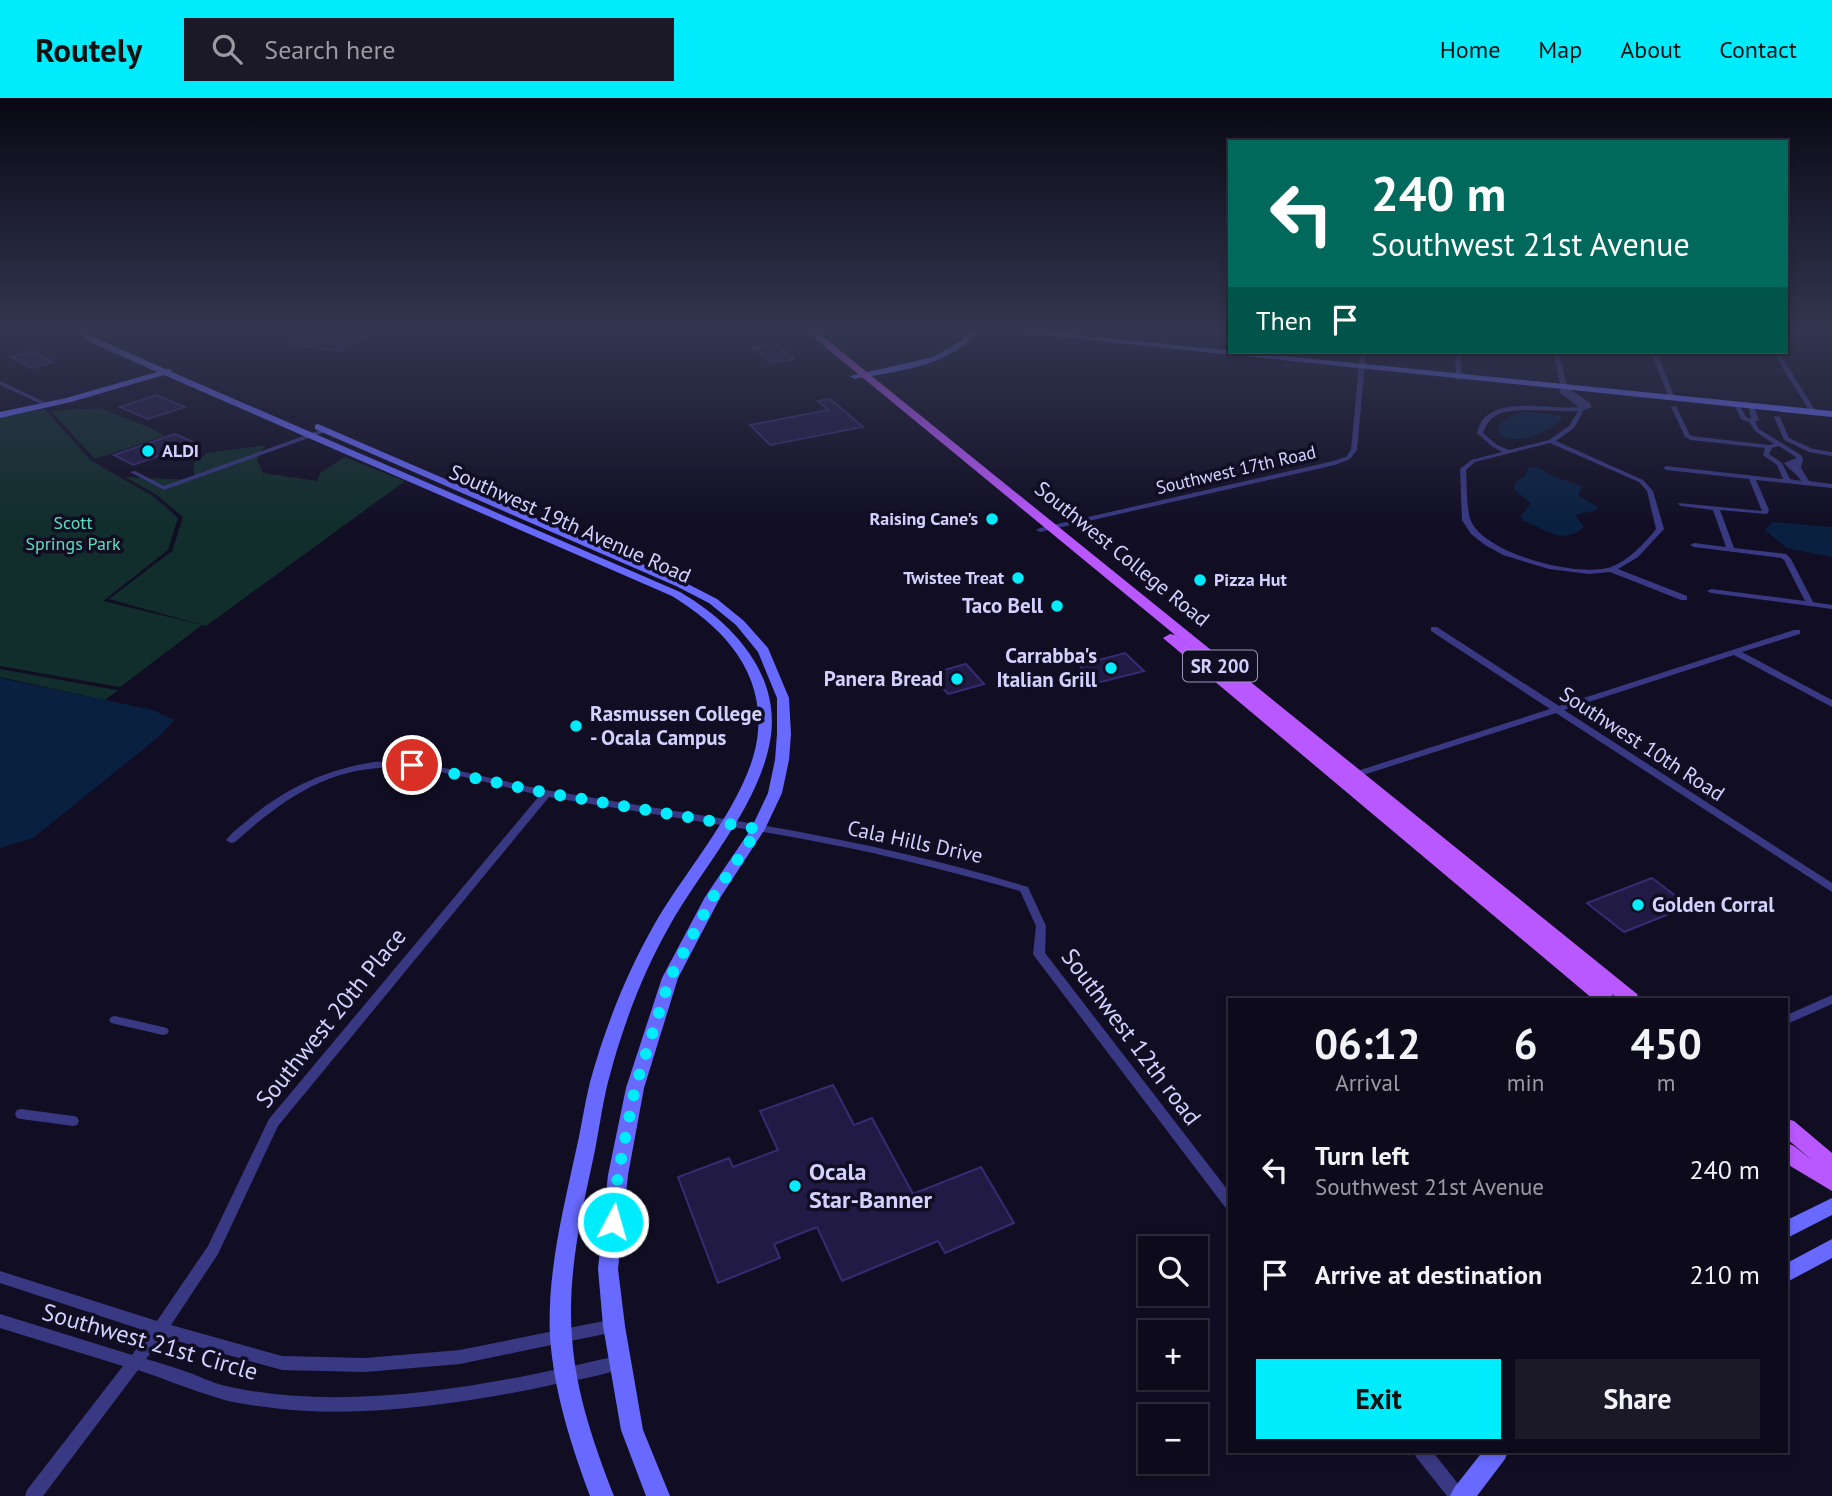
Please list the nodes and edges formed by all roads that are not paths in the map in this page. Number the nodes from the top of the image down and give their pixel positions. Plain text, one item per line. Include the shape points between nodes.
1 (28, 396) edge
2 (79, 396) edge
3 (234, 396) edge
4 (884, 396) edge
5 (1359, 396) edge
6 (1566, 396) edge
7 (1573, 396) edge
8 (1624, 396) edge
9 (1670, 396) edge
10 (1803, 396) edge
11 (1673, 403) junction
12 (47, 405) junction
13 (1737, 405) junction
14 (1583, 406) junction
15 (1751, 406) junction
16 (1812, 412) junction
17 (1832, 414) edge
18 (0, 415) edge
19 (1777, 417) dead end
20 (1751, 421) junction
21 (319, 433) junction
22 (1551, 441) junction
23 (1783, 441) junction
24 (1769, 447) junction
25 (1508, 452) junction
26 (1832, 454) edge
27 (1800, 459) junction
28 (1666, 468) dead end
29 (133, 471) dead end
30 (1801, 474) junction
31 (1751, 477) junction
32 (1787, 481) junction
33 (1807, 483) junction
34 (1832, 486) edge
35 (1681, 504) dead end
36 (1716, 509) junction
37 (1045, 529) junction
38 (1694, 545) dead end
39 (1731, 550) junction
40 (1611, 569) junction
41 (1711, 591) dead end
42 (1684, 598) dead end
43 (1810, 604) junction
44 (1832, 607) edge
45 (1434, 629) dead end
46 (1797, 632) dead end
47 (1735, 652) junction
48 (1832, 704) edge
49 (1554, 708) junction
50 (1354, 775) junction
51 (547, 793) junction
52 (724, 824) junction
53 (758, 829) junction
54 (231, 840) dead end
55 (1832, 888) edge
56 (1041, 926) joint
57 (1604, 998) edge
58 (1629, 998) edge
59 (1832, 999) edge
60 (115, 1020) dead end
61 (1788, 1020) edge
62 (163, 1031) dead end
63 (21, 1114) dead end
64 (73, 1121) dead end
65 (1788, 1128) edge
66 (1788, 1153) edge
67 (1832, 1168) edge
68 (1832, 1182) edge
69 (1228, 1200) edge
70 (1832, 1206) edge
71 (1788, 1228) edge
72 (1832, 1248) edge
73 (1788, 1272) edge
74 (0, 1277) edge
75 (0, 1321) edge
76 (614, 1326) junction
77 (160, 1329) junction
78 (560, 1337) junction
79 (620, 1362) junction
80 (134, 1364) junction
81 (567, 1376) junction
82 (1424, 1453) edge
83 (1495, 1453) edge
84 (33, 1496) edge
85 (602, 1496) edge
86 (658, 1496) edge
87 (1459, 1496) edge

1 - 12 street
2 - 12 main road
3 - 21 main road, Southwest 19th Avenue Road
4 - 37 main road, Southwest College Road / SR 200
5 - 37 street, Southwest 17th Road via 1354,450 1348,458
6 - 14 street
7 - 14 street
8 - 11 main road
9 - 11 street
10 - 16 street
11 - 13 main road
11 - 24 street via 1691,438
12 - 18 main road
13 - 15 main road
13 - 20 street via 1743,418
14 - 22 street via 1572,427
14 - 25 street via 1494,413 1481,422 1480,433
15 - 16 main road
15 - 20 street via 1756,420
16 - 17 main road
19 - 23 street
20 - 23 street via 1757,430
21 - 29 street via 164,488
21 - 52 main road, Southwest 19th Avenue Road via 676,594 731,634 755,672 765,732 761,757
21 - 53 main road, Southwest 19th Avenue Road via 680,584 713,601 740,623 764,651 783,698 782,760 775,793
22 - 25 street
22 - 40 street via 1622,471 1650,491 1660,529
23 - 24 street
23 - 26 street
23 - 27 street
24 - 32 street via 1765,453 1780,464
25 - 40 street via 1474,461 1463,469 1468,526 1483,541 1545,566
27 - 30 street
27 - 30 street via 1787,463
28 - 31 street
30 - 33 street
31 - 32 street
31 - 36 street via 1765,513
32 - 33 street
33 - 34 street
35 - 36 street
36 - 39 street
37 - 50 main road, Southwest College Road / SR 200
37 - 57 main road, Southwest College Road / SR 200
38 - 39 street
39 - 43 street via 1787,559
40 - 42 street
41 - 43 street
43 - 44 street
45 - 49 street, Southwest 10th Road
46 - 47 street
47 - 48 street
47 - 49 street
49 - 50 street
49 - 55 street, Southwest 10th Road
50 - 58 main road, Southwest College Road / SR 200
51 - 52 street
51 - 54 street via 412,765 373,765 310,782 282,796
51 - 77 street, Southwest 20th Place via 273,1123 213,1250
52 - 53 street
52 - 78 main road, Southwest 19th Avenue Road via 661,926 607,1056 570,1211
53 - 56 street, Cala Hills Drive via 962,870 1024,889
53 - 76 main road, Southwest 19th Avenue Road via 713,897 670,978 635,1088 618,1175 608,1269
56 - 69 street, Southwest 12th road via 1039,954
59 - 61 street
60 - 62 street
63 - 64 street
65 - 67 main road
66 - 68 main road
70 - 71 main road
72 - 73 main road
74 - 77 street, Southwest 21st Circle
75 - 80 street, Southwest 21st Circle
76 - 78 street, Southwest 21st Circle
76 - 79 main road, Southwest 19th Avenue Road
77 - 78 street, Southwest 21st Circle via 282,1363 365,1365 460,1357
77 - 80 street, Southwest 20th Place
78 - 81 main road, Southwest 19th Avenue Road
79 - 81 street, Southwest 21st Circle
79 - 86 main road, Southwest 19th Avenue Road via 632,1430
80 - 81 street, Southwest 21st Circle via 222,1392 306,1402 421,1398
80 - 84 street, Southwest 20th Place
81 - 85 main road, Southwest 19th Avenue Road via 575,1424
82 - 87 street
83 - 87 main road

